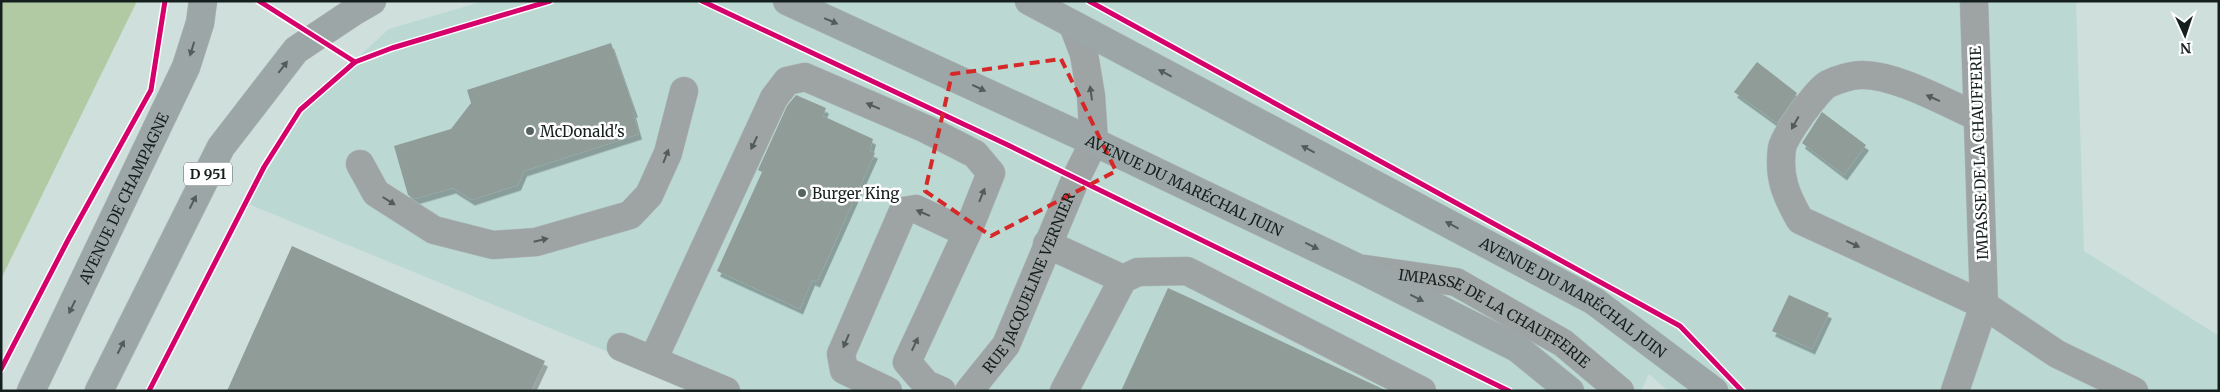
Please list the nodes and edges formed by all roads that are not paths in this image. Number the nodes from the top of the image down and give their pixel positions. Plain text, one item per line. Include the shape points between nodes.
1 (202, 1) edge
2 (372, 1) edge
3 (786, 1) edge
4 (1029, 1) edge
5 (1974, 1) edge
6 (1073, 25) junction
7 (684, 91) dead end
8 (1978, 117) junction
9 (1094, 142) junction
10 (360, 164) dead end
11 (967, 233) junction
12 (1048, 244) junction
13 (1358, 268) junction
14 (1123, 278) junction
15 (1984, 305) junction
16 (621, 347) dead end
17 (653, 360) junction
18 (31, 391) edge
19 (99, 391) edge
20 (726, 391) edge
21 (888, 391) edge
22 (942, 391) edge
23 (969, 391) edge
24 (1064, 391) edge
25 (1422, 391) edge
26 (1570, 391) edge
27 (1620, 391) edge
28 (1714, 391) edge
29 (1956, 391) edge
30 (2134, 391) edge

1 -> 18 main road, AVENUE DE CHAMPAGNE via 200,23 186,67
19 -> 2 main road, D 951 via 221,147 296,50
3 -> 9 main road, AVENUE DU MARÉCHAL JUIN
4 - 6 main road, AVENUE DU MARÉCHAL JUIN
5 - 8 street, IMPASSE DE LA CHAUFFERIE
9 -> 6 street, RUE JACQUELINE VERNIER via 1092,96 1084,54
28 -> 6 main road, AVENUE DU MARÉCHAL JUIN via 1594,301
10 -> 7 street via 376,193 434,230 493,245 536,242 630,215 649,195 668,153
8 - 15 street, IMPASSE DE LA CHAUFFERIE
8 -> 15 street via 1890,79 1860,74 1827,84 1801,114 1782,146 1782,172 1785,194 1800,220
9 - 12 street, RUE JACQUELINE VERNIER
9 -> 13 main road, AVENUE DU MARÉCHAL JUIN
11 -> 17 street via 991,173 975,154 926,129 805,77 787,81 774,98
11 -> 21 street via 916,209 903,211 841,354 844,370
22 -> 11 street via 926,384 907,362
12 - 14 street
12 - 23 street, RUE JACQUELINE VERNIER via 1006,345
13 -> 26 main road, AVENUE DU MARÉCHAL JUIN via 1517,348
13 - 27 street, IMPASSE DE LA CHAUFFERIE via 1456,282 1563,343
14 - 24 street
14 - 25 street via 1138,272 1187,271
15 - 29 street, IMPASSE DE LA CHAUFFERIE
15 - 30 street via 2057,354
16 - 17 street
17 - 20 street

